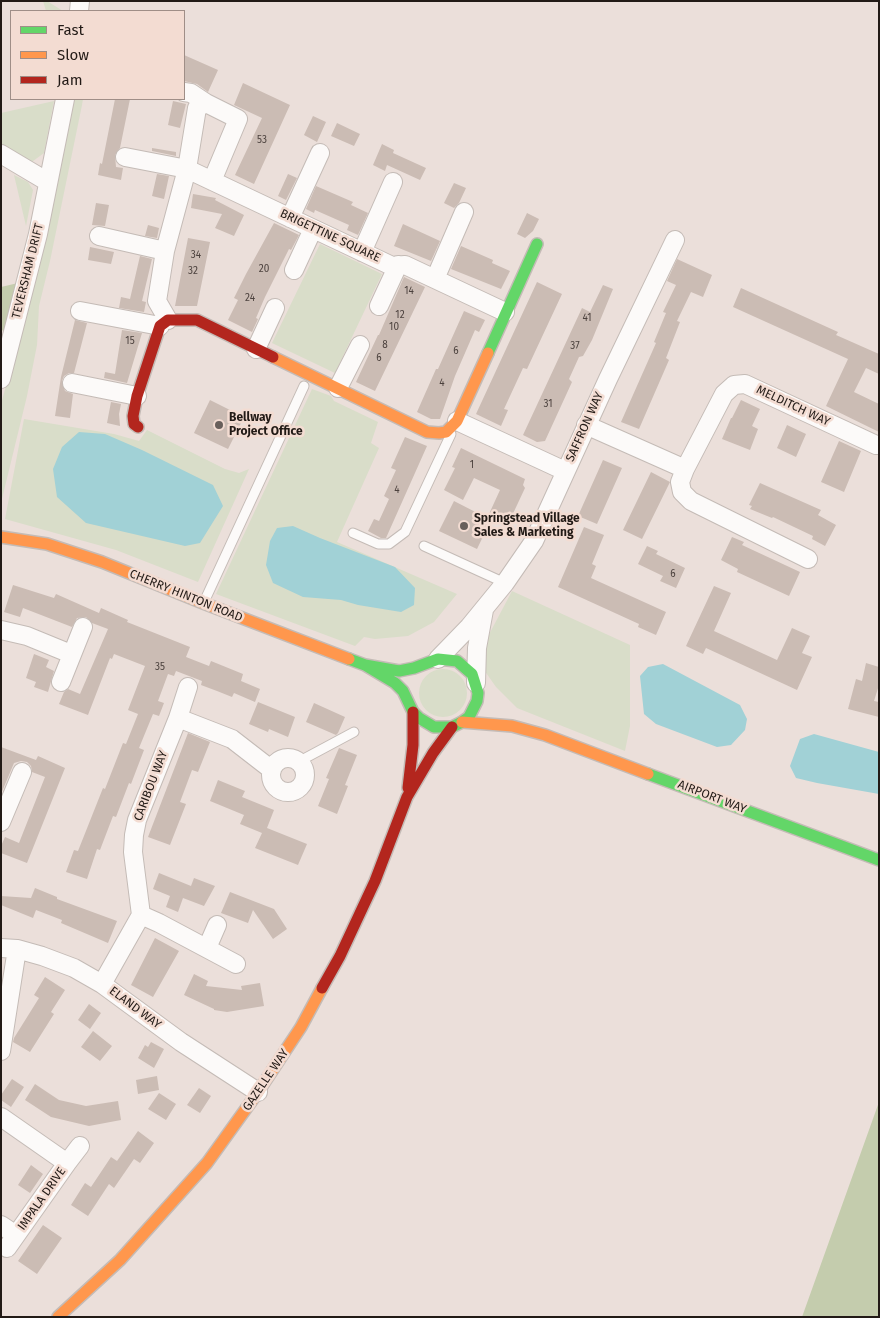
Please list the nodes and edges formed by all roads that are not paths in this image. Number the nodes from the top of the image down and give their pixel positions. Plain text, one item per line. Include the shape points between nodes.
1 (185, 92) edge
2 (65, 100) edge
3 (206, 103) junction
4 (320, 153) dead end
5 (1, 154) edge
6 (125, 157) dead end
7 (187, 169) junction
8 (212, 181) junction
9 (48, 182) junction
10 (393, 182) dead end
11 (464, 212) dead end
12 (290, 218) junction
13 (313, 228) junction
14 (99, 236) dead end
15 (676, 240) dead end
16 (537, 244) dead end
17 (165, 251) junction
18 (362, 252) junction
19 (398, 265) junction
20 (294, 270) dead end
21 (434, 279) junction
22 (379, 306) dead end
23 (275, 308) dead end
24 (80, 311) dead end
25 (505, 312) junction
26 (164, 323) junction
27 (360, 345) dead end
28 (256, 349) junction
29 (4, 358) edge
30 (1, 379) edge
31 (72, 383) dead end
32 (304, 386) dead end
33 (338, 388) junction
34 (137, 396) junction
35 (455, 424) junction
36 (586, 424) junction
37 (138, 428) dead end
38 (876, 445) dead end
39 (685, 469) junction
40 (566, 471) junction
41 (353, 533) dead end
42 (3, 538) edge
43 (424, 546) dead end
44 (808, 559) dead end
45 (505, 583) junction
46 (203, 603) junction
47 (485, 607) junction
48 (83, 627) dead end
49 (1, 630) edge
50 (71, 654) junction
51 (435, 659) junction
52 (365, 665) junction
53 (61, 682) dead end
54 (188, 687) dead end
55 (480, 692) junction
56 (412, 708) junction
57 (508, 715) dead end
58 (178, 718) junction
59 (457, 724) junction
60 (354, 732) dead end
61 (545, 735) junction
62 (298, 762) junction
63 (272, 770) junction
64 (22, 772) dead end
65 (6, 796) edge
66 (407, 797) junction
67 (1, 822) edge
68 (879, 860) edge
69 (141, 915) junction
70 (217, 925) dead end
71 (206, 948) junction
72 (9, 949) edge
73 (236, 964) dead end
74 (102, 984) junction
75 (1, 1051) edge
76 (258, 1092) junction
77 (1, 1117) edge
78 (80, 1146) dead end
79 (67, 1163) junction
80 (1, 1225) edge
81 (58, 1317) edge

1 - 3 street
2 - 9 street, TEVERSHAM DRIFT
3 - 7 street via 196,108
3 - 8 street via 238,119
4 - 12 street
5 - 9 street
6 - 7 street, BRIGETTINE SQUARE
7 - 8 street, BRIGETTINE SQUARE
7 - 17 street
8 - 12 street, BRIGETTINE SQUARE
9 - 29 street, TEVERSHAM DRIFT via 38,234
10 - 18 street
11 - 21 street
12 - 13 street, BRIGETTINE SQUARE
13 - 18 street, BRIGETTINE SQUARE
13 - 20 street
14 - 17 street
15 - 36 street, SAFFRON WAY
16 - 25 street
17 - 26 street via 157,301
18 - 19 street, BRIGETTINE SQUARE via 392,266
19 - 21 street, BRIGETTINE SQUARE via 405,265
19 - 22 street
21 - 25 street, BRIGETTINE SQUARE
23 - 28 street
24 - 26 street
25 - 35 street
26 - 28 street via 197,320
26 - 34 street
27 - 33 street
28 - 33 street
29 - 30 street, TEVERSHAM DRIFT
31 - 34 street
32 - 46 lane
33 - 35 street via 427,432 439,433
34 - 37 street via 133,416
35 - 40 street
35 - 41 lane via 405,532 389,544 378,544
36 - 39 street
36 - 40 street, SAFFRON WAY
38 - 39 street, MELDITCH WAY via 745,384 734,385 724,394
39 - 44 street via 680,482 682,492 690,501
40 - 45 street, SAFFRON WAY via 534,541
42 - 46 street, CHERRY HINTON ROAD via 46,544 102,562
43 - 45 lane
45 - 47 street, SAFFRON WAY
46 - 52 street, CHERRY HINTON ROAD
47 - 51 street, SAFFRON WAY via 469,628
47 - 55 street, SAFFRON WAY via 477,648
48 - 50 street
49 - 50 street via 27,636
50 - 53 street
51 - 52 street via 399,671
51 - 55 street via 457,661 472,674
51 - 56 street via 417,670 410,683
52 - 56 street via 395,683
54 - 58 street, CARIBOU WAY
55 - 59 street via 474,710
56 - 59 street via 419,718 434,727
56 - 66 street, GAZELLE WAY via 414,745
57 - 61 street, AIRPORT WAY
58 - 63 street via 232,738
58 - 69 street, CARIBOU WAY via 134,835
59 - 61 street, AIRPORT WAY via 512,726
59 - 66 street, GAZELLE WAY via 433,753
60 - 62 lane
61 - 68 street, AIRPORT WAY
62 - 63 street via 285,758
62 - 63 street via 304,768 305,781 292,792 284,792 274,785
64 - 65 street
65 - 67 street
66 - 76 street, GAZELLE WAY via 375,881 340,956 301,1027
69 - 71 street
69 - 74 street
70 - 71 street
71 - 73 street
72 - 74 street, ELAND WAY via 58,961
72 - 75 street
74 - 76 street, ELAND WAY via 181,1042
76 - 81 street, GAZELLE WAY via 207,1163 167,1209 120,1260
77 - 79 street, IMPALA DRIVE
78 - 79 street, IMPALA DRIVE
79 - 80 street, IMPALA DRIVE via 12,1241

